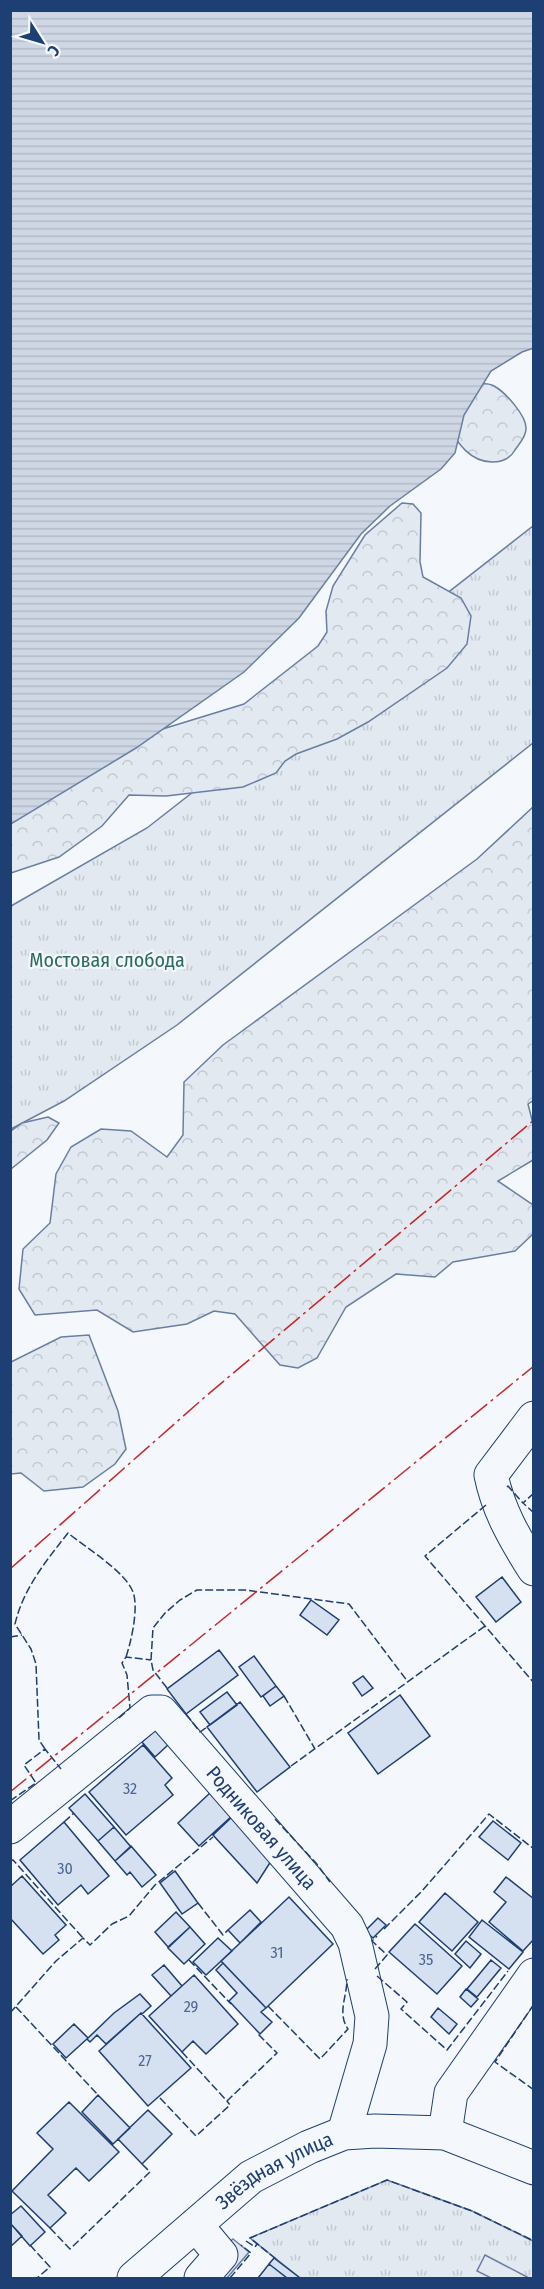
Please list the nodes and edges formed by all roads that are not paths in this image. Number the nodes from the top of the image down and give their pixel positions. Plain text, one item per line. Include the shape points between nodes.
1 (534, 1418) edge
2 (534, 1569) edge
3 (10, 1827) edge
4 (534, 1974) edge
5 (344, 2133) junction
6 (445, 2133) junction
7 (534, 2168) edge
8 (196, 2225) junction
9 (134, 2278) edge
10 (201, 2278) edge

1 - 2 street via 491,1475 495,1497 514,1539
3 - 5 street, Родниковая улица via 152,1712 161,1712 347,1926 355,1943 372,2016 370,2044
4 - 6 street via 451,2093
5 - 6 street, Звёздная улица
5 - 8 street, Звёздная улица via 309,2146 250,2177
6 - 7 street, Звёздная улица
8 - 9 street, Звёздная улица
8 - 10 street via 221,2256

